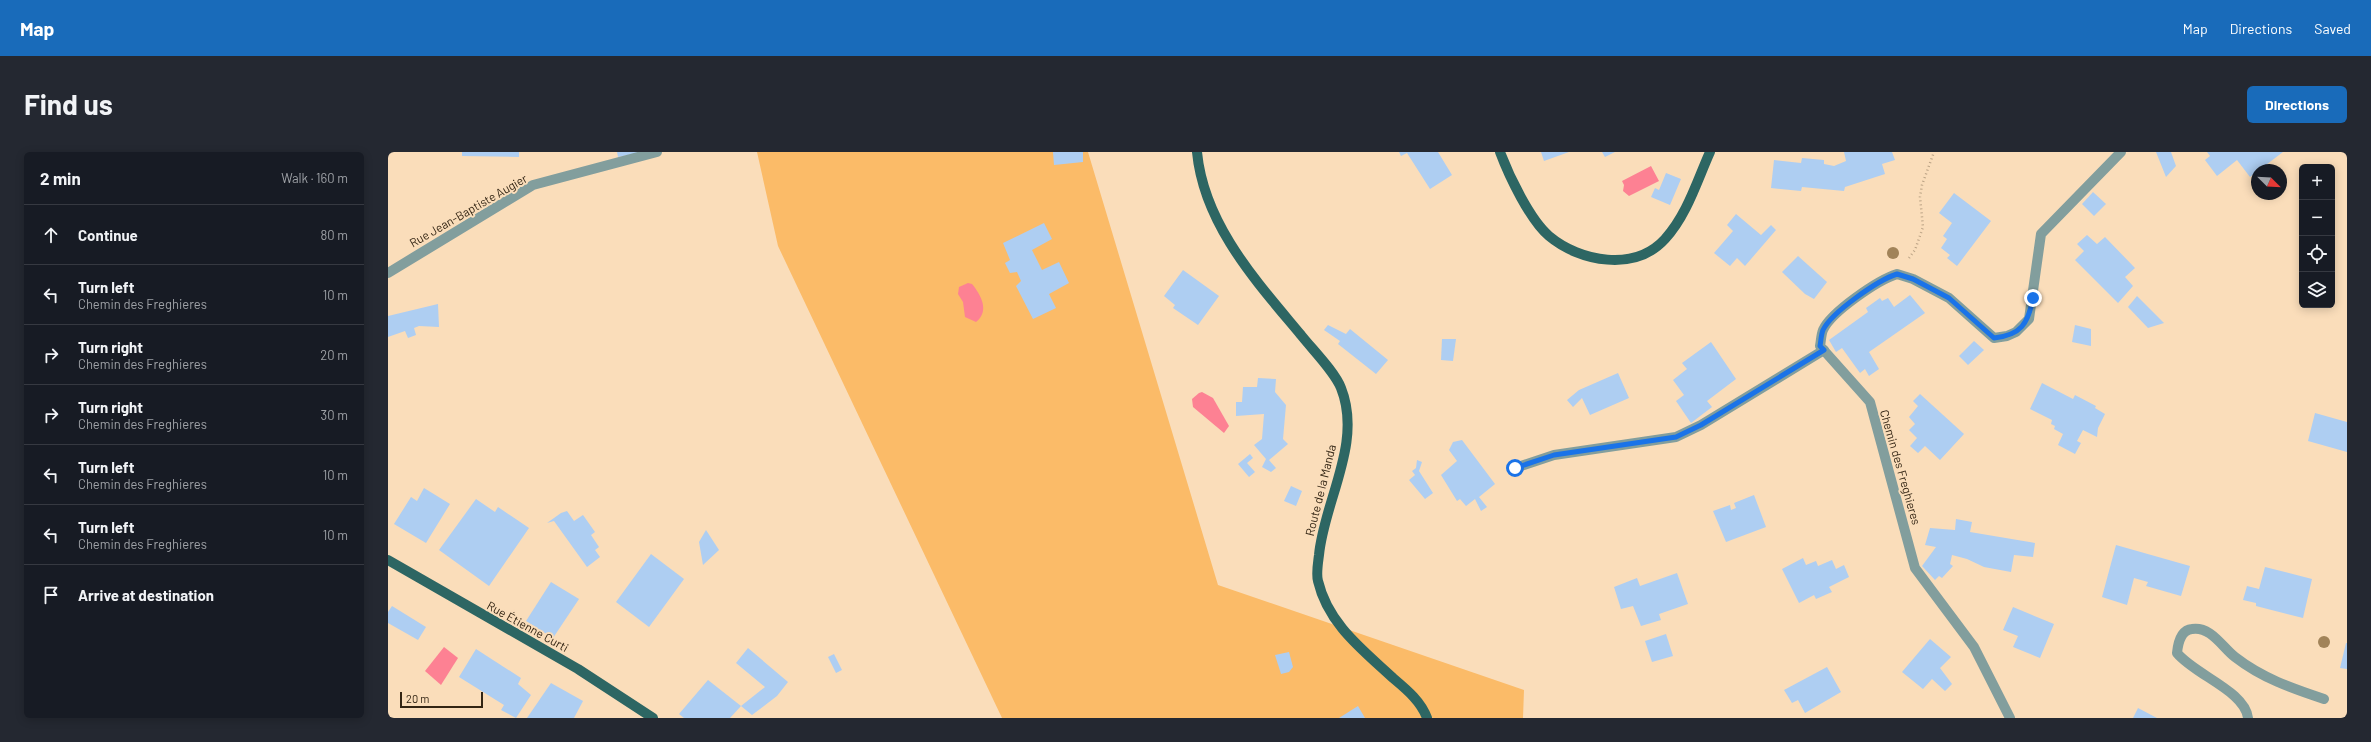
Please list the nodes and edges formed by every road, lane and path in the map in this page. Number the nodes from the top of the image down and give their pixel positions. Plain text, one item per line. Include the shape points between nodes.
1 (657, 152) edge
2 (1197, 152) edge
3 (1500, 152) edge
4 (1710, 152) edge
5 (1934, 152) edge
6 (2121, 152) edge
7 (388, 273) edge
8 (1897, 274) junction
9 (1824, 350) junction
10 (1515, 468) dead end
11 (388, 560) edge
12 (2324, 698) dead end
13 (653, 718) edge
14 (1427, 718) edge
15 (2010, 718) edge
16 (2248, 718) edge

1 - 7 street, Rue Jean-Baptiste Augier via 533,185
2 - 14 main road, Route de la Manda via 1205,192 1215,217 1229,241 1268,296 1341,387 1348,418 1344,454 1320,542 1317,580 1329,612 1351,639 1412,694
3 - 4 main road via 1507,171 1528,208 1548,236 1587,258 1619,261 1636,257 1665,239 1690,200
5 - 8 path via 1920,197 1923,227 1915,250
6 - 8 street via 2041,234 2029,318 2016,332 1994,338 1949,298 1913,279
8 - 9 street via 1874,284 1838,313 1824,330 1820,346
9 - 10 street via 1701,425 1676,437 1554,455
9 - 15 street, Chemin des Freghieres via 1870,402 1915,568 1974,647
11 - 13 main road, Rue Étienne Curti via 578,669
12 - 16 street via 2283,686 2255,672 2204,630 2192,629 2184,632 2178,643 2177,653 2196,671 2243,703

